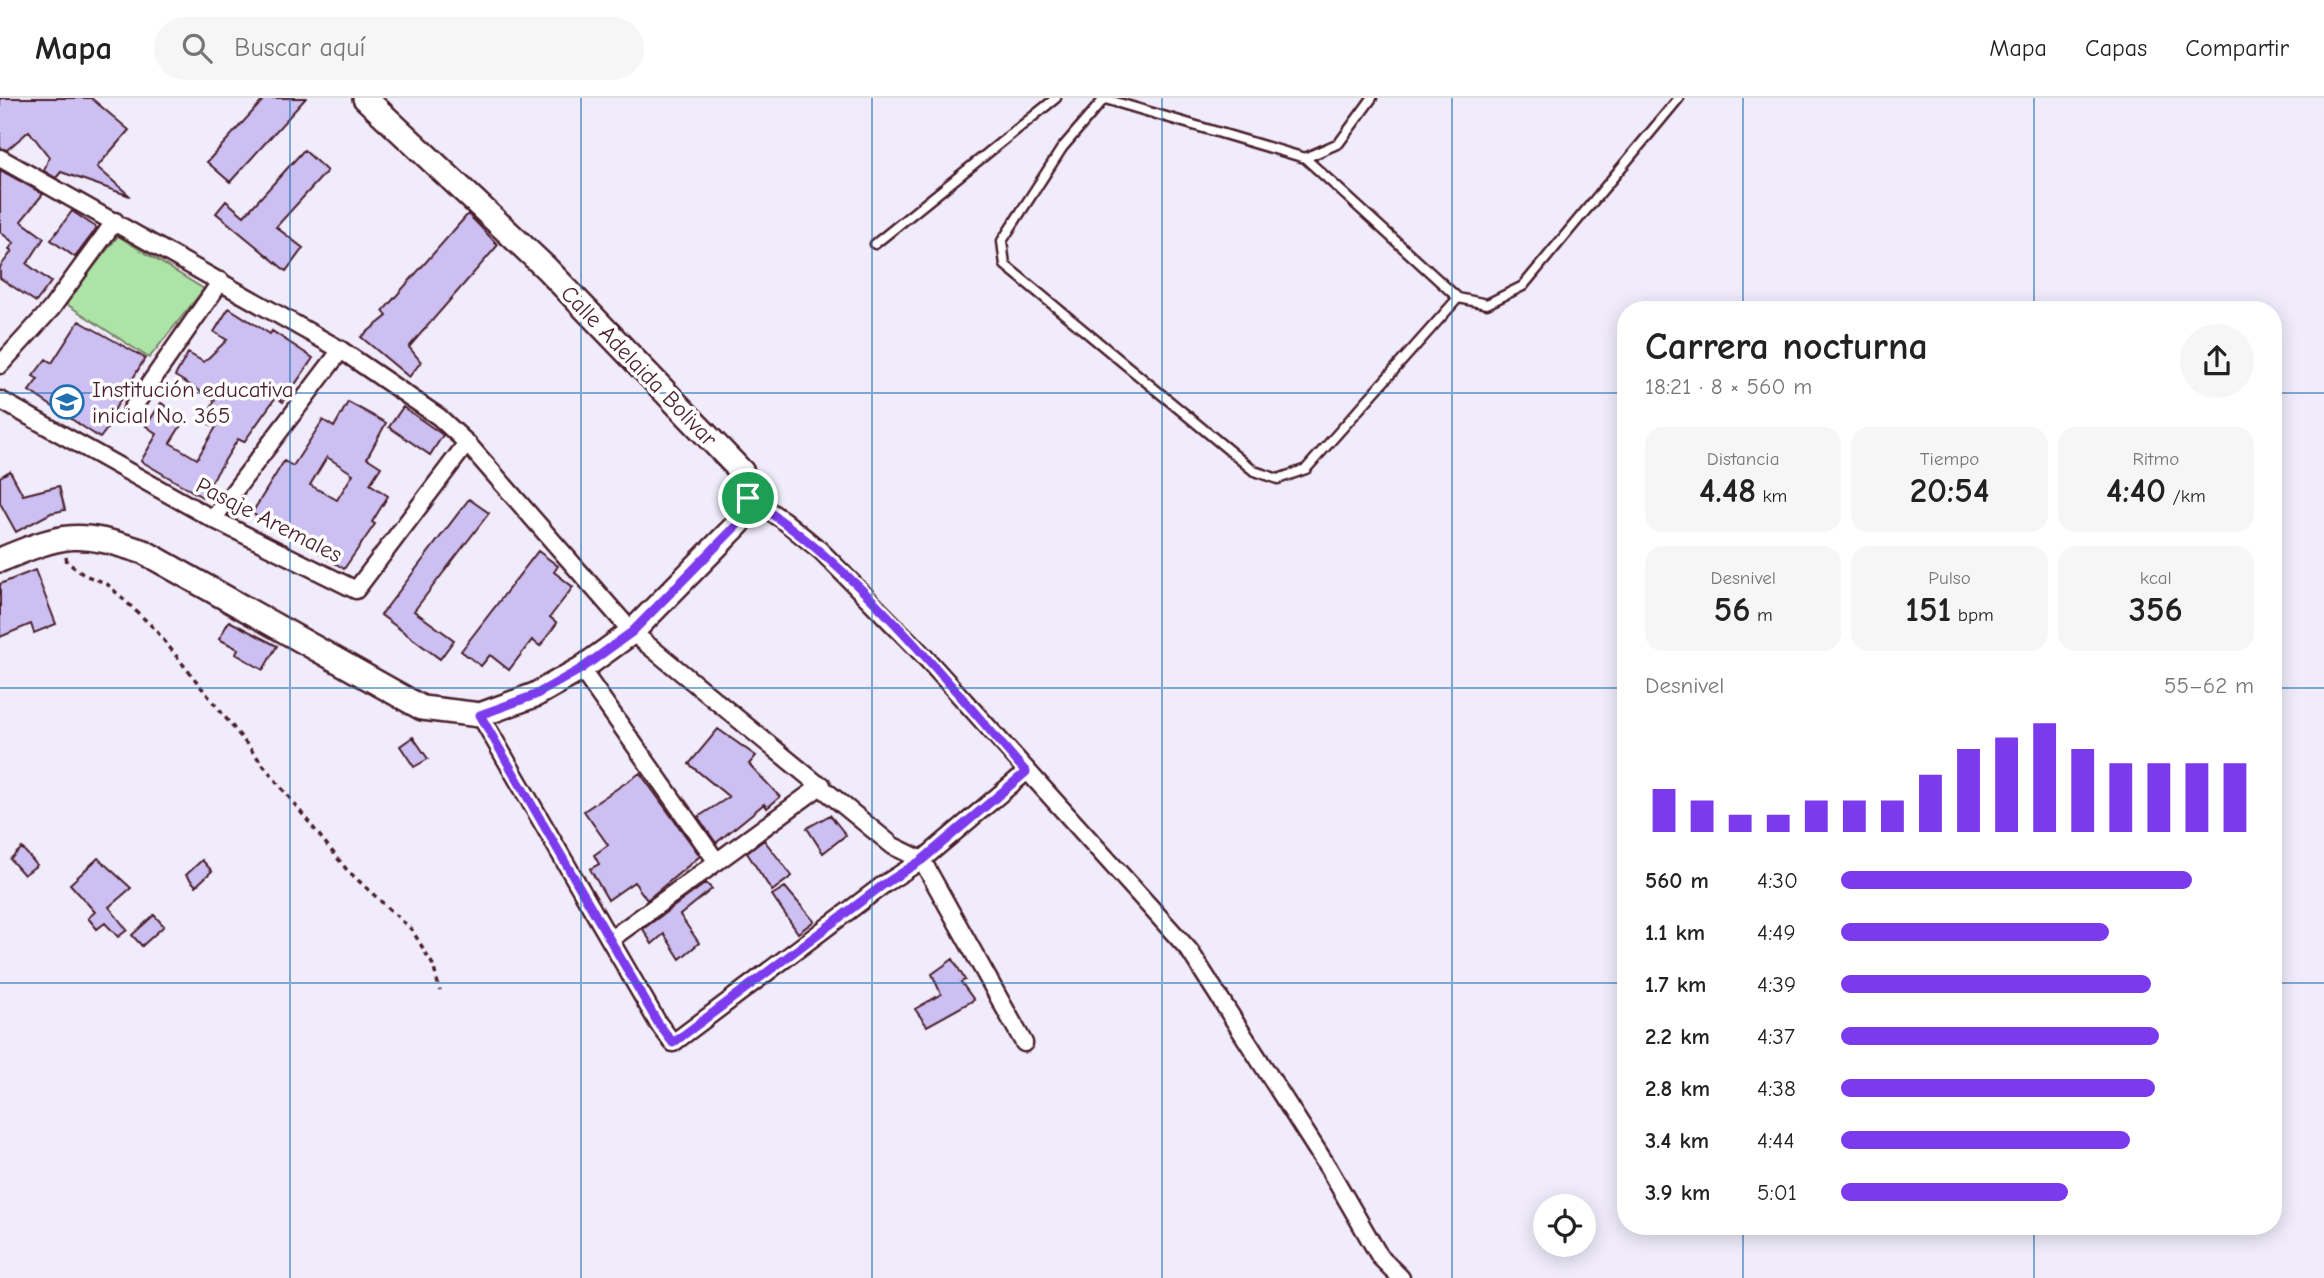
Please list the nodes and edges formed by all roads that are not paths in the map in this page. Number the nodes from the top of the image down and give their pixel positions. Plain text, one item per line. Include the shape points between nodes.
1 (365, 98) edge
2 (1056, 98) edge
3 (1372, 98) edge
4 (1679, 98) edge
5 (1103, 99) edge
6 (0, 158) edge
7 (1305, 158) junction
8 (116, 221) junction
9 (875, 244) dead end
10 (221, 281) junction
11 (1458, 298) junction
12 (341, 350) junction
13 (0, 365) edge
14 (0, 400) edge
15 (131, 409) dead end
16 (467, 443) junction
17 (748, 498) junction
18 (213, 519) junction
19 (0, 559) edge
20 (632, 632) junction
21 (581, 669) junction
22 (480, 715) junction
23 (1026, 772) junction
24 (822, 785) junction
25 (922, 860) junction
26 (717, 862) junction
27 (611, 939) junction
28 (1024, 1043) dead end
29 (1401, 1278) edge

1 - 17 main road, Calle Adelaida Bolivar via 545,268 743,472
2 - 9 lane
3 - 7 lane via 1339,143
4 - 11 lane via 1523,286 1488,304
5 - 7 lane
5 - 11 lane via 1062,148 1002,241 1005,265 1254,471 1278,479 1306,469
6 - 8 street
7 - 11 lane
8 - 10 street
8 - 13 street via 51,309
10 - 12 street
10 - 15 street
12 - 16 street via 439,417
12 - 18 street
14 - 18 street, Pasaje Aremales
16 - 18 street, Pasaje Aremales via 356,590
16 - 20 street
17 - 20 main road via 739,523
17 - 23 street via 821,551 923,655
19 - 22 main road via 50,539 87,536 144,552 422,708
20 - 21 main road
20 - 24 street
21 - 22 main road via 535,695
21 - 26 street
22 - 27 street
23 - 25 street
23 - 29 street via 1189,950 1380,1257
24 - 25 street via 893,846
24 - 26 street
25 - 27 street via 673,1043
25 - 28 street
26 - 27 street

